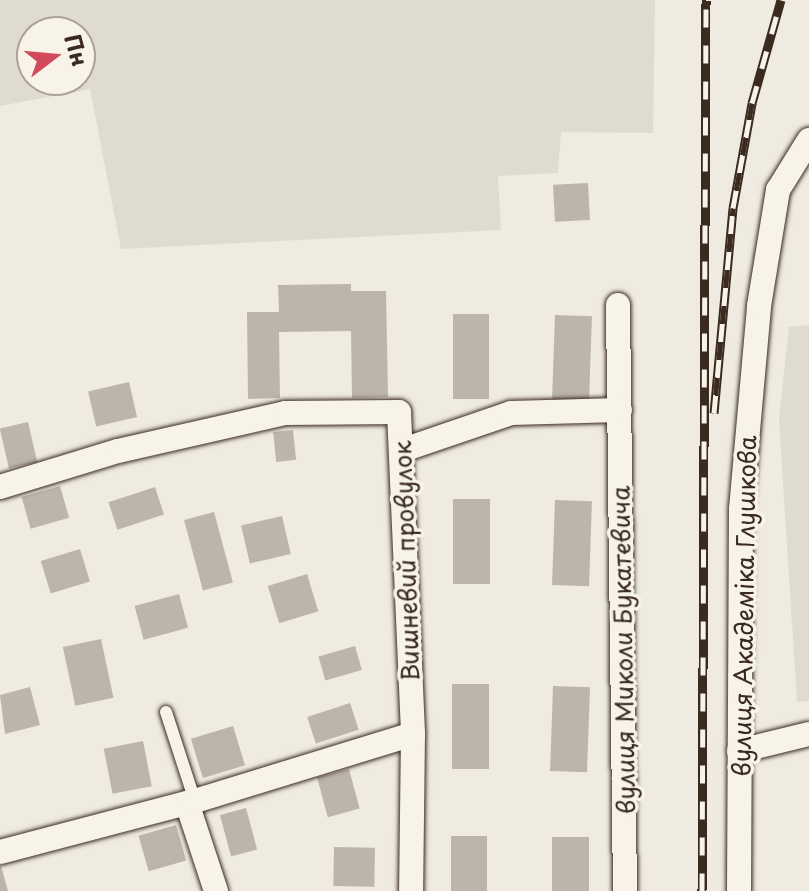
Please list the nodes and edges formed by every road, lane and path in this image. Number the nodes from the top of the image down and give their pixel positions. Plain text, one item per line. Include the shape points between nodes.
1 (809, 140) edge
2 (618, 305) dead end
3 (620, 410) junction
4 (403, 450) junction
5 (0, 487) edge
6 (166, 712) dead end
7 (413, 734) junction
8 (809, 734) edge
9 (739, 751) junction
10 (191, 802) junction
11 (0, 852) edge
12 (216, 891) edge
13 (411, 891) edge
14 (625, 891) edge
15 (739, 891) edge

1 - 9 street, вулиця Академіка Глушкова via 778,190 759,306 741,509
2 - 3 street, вулиця Миколи Букатевича
3 - 4 street via 511,413
3 - 14 street, вулиця Миколи Букатевича
4 - 5 street, Вишневий провулок via 399,412 285,413 118,451
4 - 7 street, Вишневий провулок
6 - 10 lane
7 - 10 street
7 - 13 street, Вишневий провулок
8 - 9 street
9 - 15 street, вулиця Академіка Глушкова
10 - 11 street
10 - 12 street

